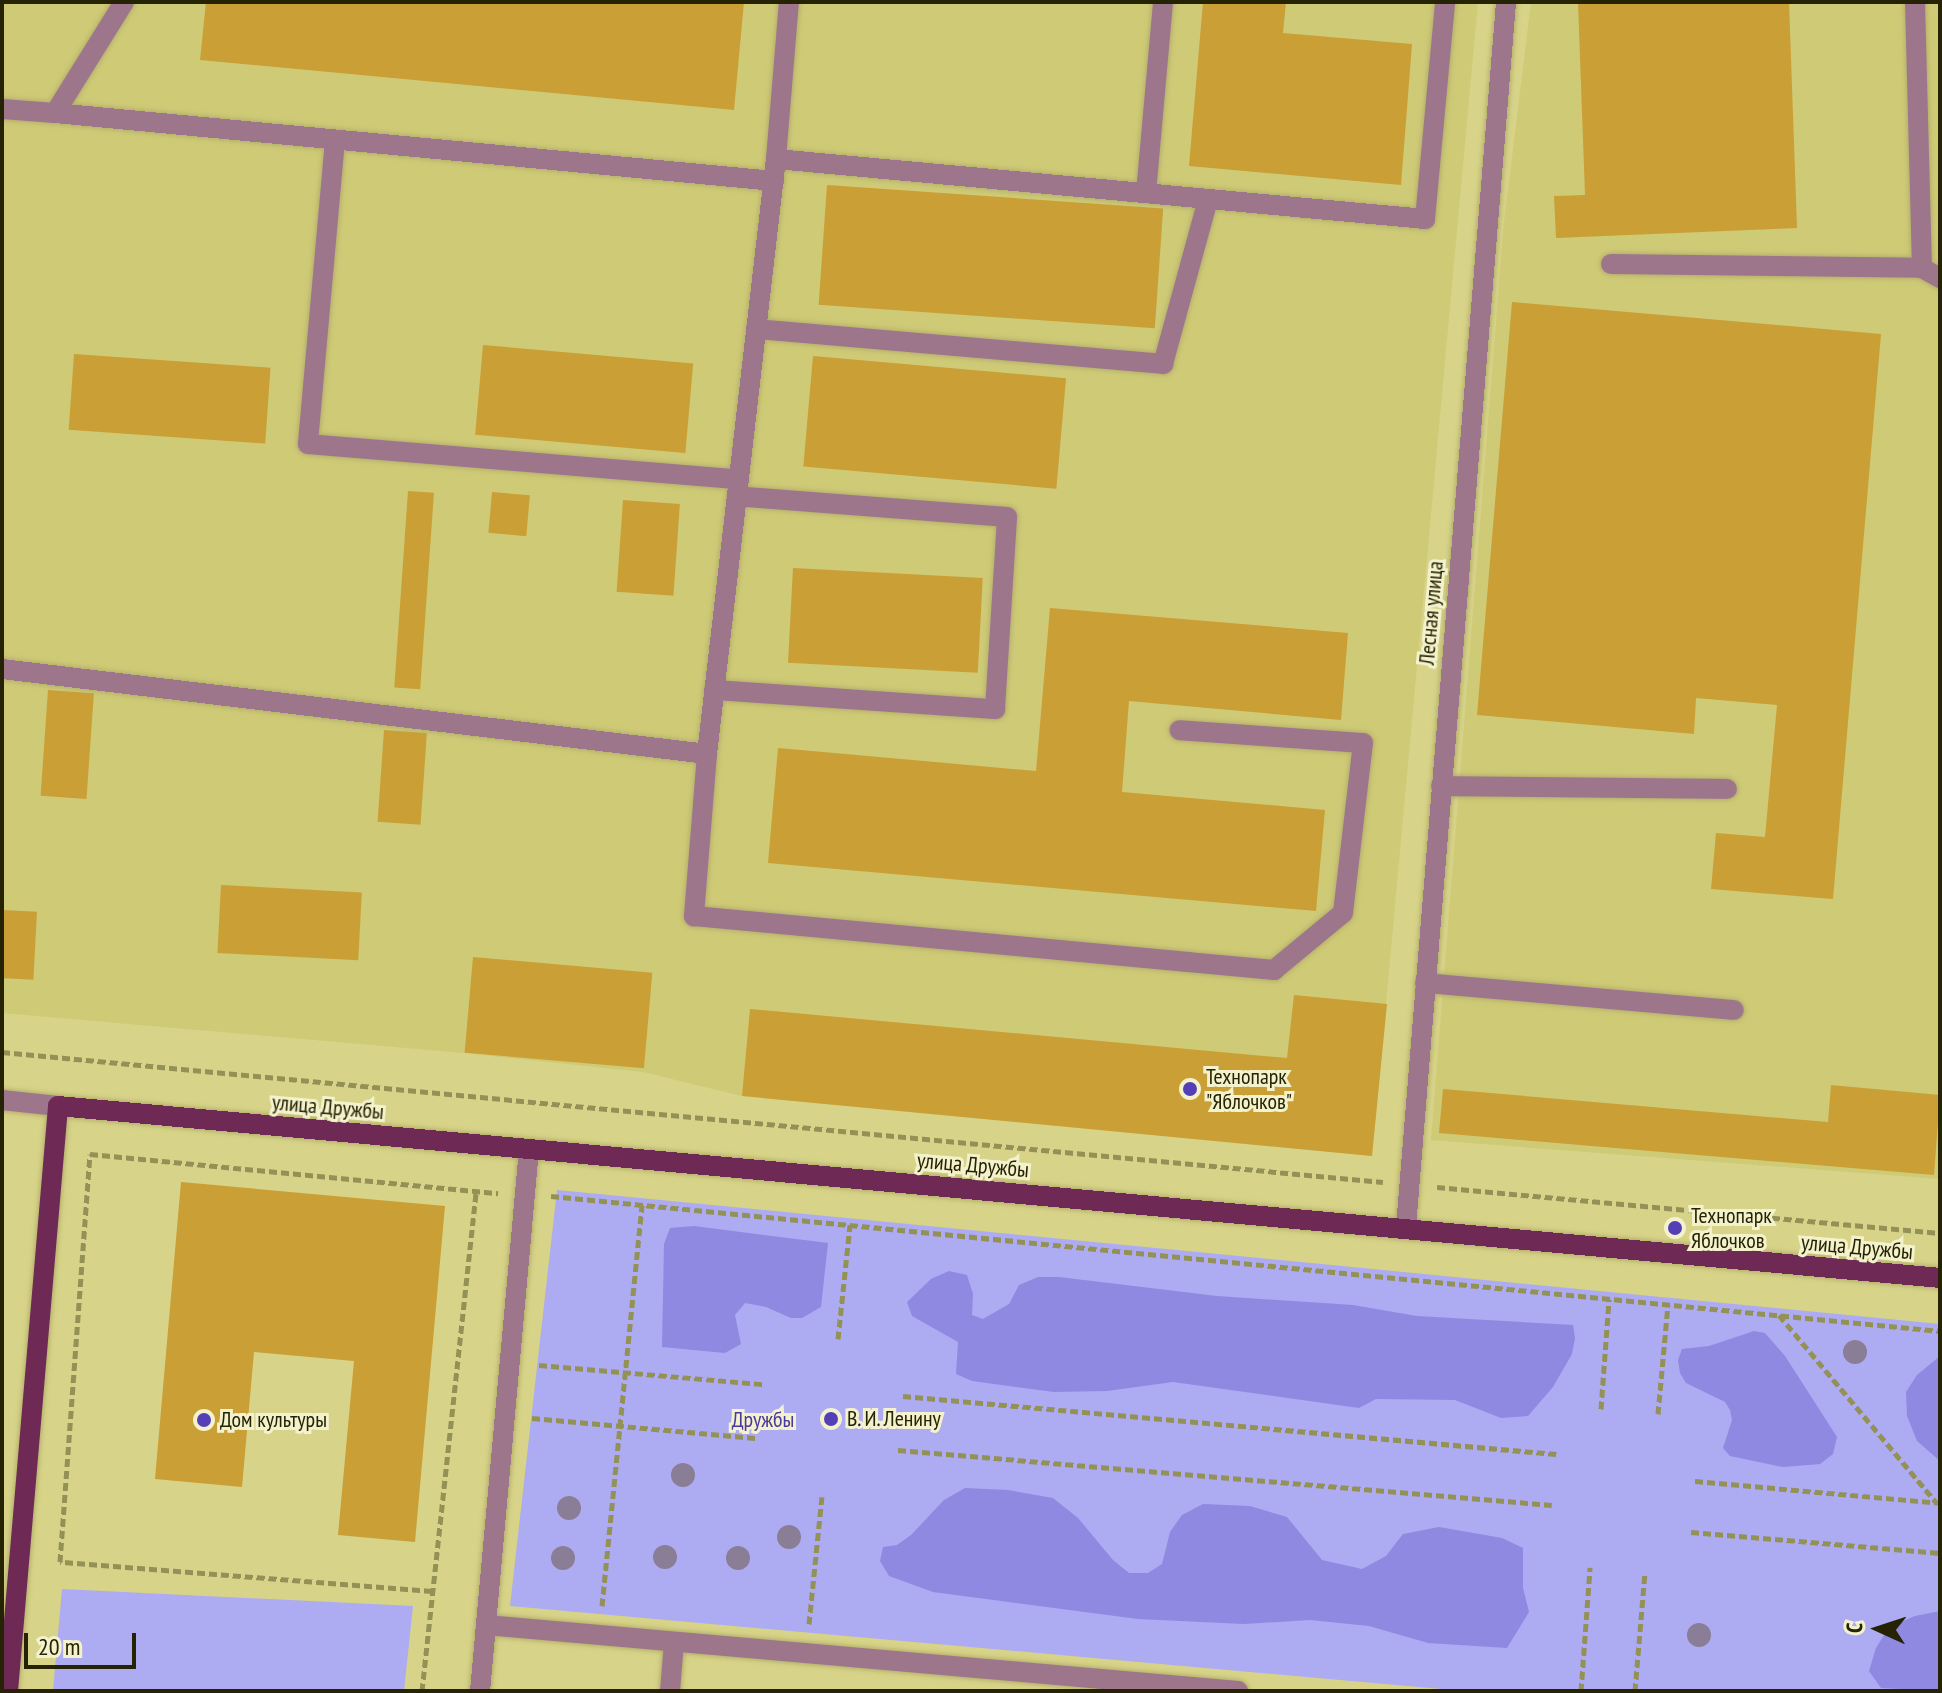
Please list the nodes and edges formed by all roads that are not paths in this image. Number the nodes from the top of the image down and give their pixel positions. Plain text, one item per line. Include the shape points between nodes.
1 (124, 2) edge
2 (789, 2) edge
3 (1163, 2) edge
4 (1445, 2) edge
5 (1506, 2) edge
6 (1915, 2) edge
7 (2, 109) edge
8 (55, 113) junction
9 (335, 140) junction
10 (776, 159) junction
11 (774, 181) junction
12 (1146, 193) junction
13 (1208, 199) junction
14 (1611, 264) dead end
15 (1931, 273) edge
16 (756, 329) junction
17 (738, 488) junction
18 (2, 669) edge
19 (714, 690) junction
20 (1179, 730) dead end
21 (707, 754) junction
22 (1441, 786) junction
23 (1727, 789) dead end
24 (1425, 983) junction
25 (1734, 1010) dead end
26 (2, 1100) edge
27 (58, 1106) junction
28 (529, 1149) junction
29 (1406, 1227) junction
30 (1940, 1278) edge
31 (486, 1625) junction
32 (674, 1642) junction
33 (1132, 1686) edge
34 (1216, 1690) edge
35 (8, 1691) edge
36 (480, 1691) edge
37 (670, 1691) edge
38 (1238, 1691) edge

1 - 8 street
2 - 10 street
3 - 12 street
4 - 13 street via 1425,219
5 - 22 street, Лесная улица
6 - 15 street
7 - 8 street
8 - 9 street
9 - 11 street
9 - 17 street via 308,444
10 - 11 street
10 - 12 street
11 - 16 street
12 - 13 street
13 - 16 street via 1163,364
14 - 15 street
16 - 17 street
17 - 19 street
17 - 19 street via 1007,517 995,709
18 - 21 street
19 - 21 street
20 - 21 street via 1363,743 1343,913 1274,970 694,916
22 - 23 street
22 - 24 street, Лесная улица
24 - 25 street
24 - 29 street, Лесная улица
26 - 27 street, улица Дружбы
27 - 28 main road, улица Дружбы
27 - 35 main road
28 - 29 main road, улица Дружбы
28 - 31 street
29 - 30 main road, улица Дружбы
31 - 32 street
31 - 36 street
32 - 33 street
32 - 37 street
33 - 34 street
34 - 38 street

